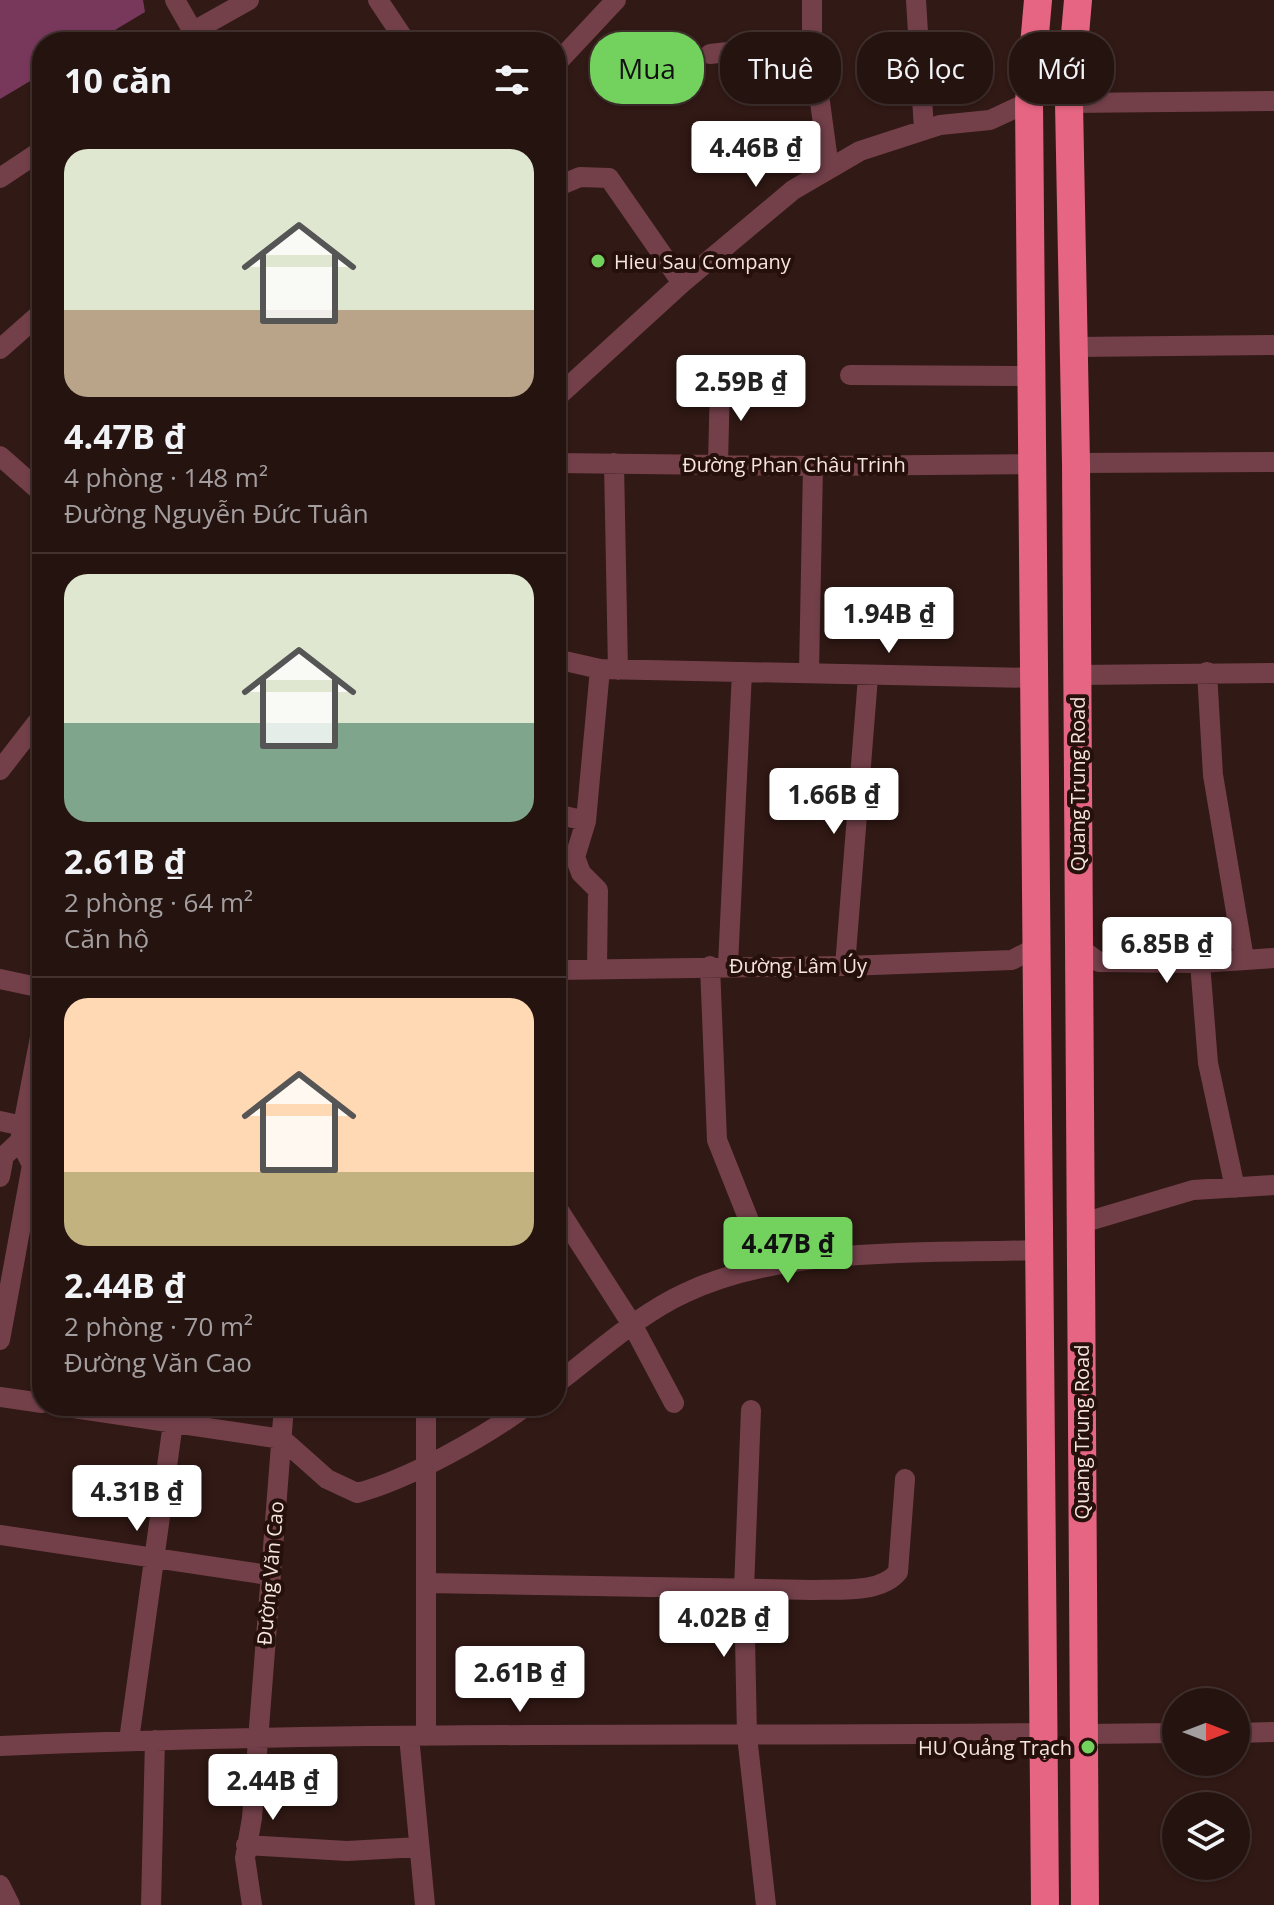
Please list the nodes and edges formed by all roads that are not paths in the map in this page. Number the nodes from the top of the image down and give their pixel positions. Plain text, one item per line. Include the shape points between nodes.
1 (175, 0) edge
2 (249, 0) edge
3 (378, 0) edge
4 (616, 0) edge
5 (812, 0) edge
6 (916, 0) edge
7 (1038, 0) edge
8 (1078, 0) edge
9 (192, 32) edge
10 (202, 32) edge
11 (399, 32) edge
12 (812, 32) edge
13 (1035, 32) edge
14 (1075, 32) edge
15 (566, 53) edge
16 (720, 53) edge
17 (710, 54) dead end
18 (1274, 101) edge
19 (1114, 103) edge
20 (820, 104) edge
21 (1025, 104) edge
22 (1029, 104) edge
23 (1069, 104) edge
24 (924, 130) junction
25 (32, 157) edge
26 (829, 168) junction
27 (0, 178) edge
28 (566, 183) edge
29 (682, 283) junction
30 (32, 321) edge
31 (1274, 345) edge
32 (1074, 347) junction
33 (0, 349) edge
34 (850, 375) dead end
35 (1031, 376) junction
36 (720, 382) dead end
37 (566, 389) edge
38 (0, 456) edge
39 (1274, 462) edge
40 (566, 463) edge
41 (614, 463) junction
42 (1076, 463) junction
43 (718, 464) junction
44 (1032, 464) junction
45 (813, 466) junction
46 (32, 482) edge
47 (566, 661) edge
48 (609, 670) junction
49 (742, 672) junction
50 (1207, 672) junction
51 (809, 673) junction
52 (1274, 673) edge
53 (1077, 675) junction
54 (868, 677) junction
55 (1035, 678) junction
56 (32, 729) edge
57 (0, 770) edge
58 (566, 816) edge
59 (586, 821) junction
60 (1077, 946) junction
61 (1037, 947) junction
62 (1274, 958) edge
63 (1244, 959) junction
64 (1200, 963) junction
65 (719, 966) junction
66 (845, 966) junction
67 (597, 969) junction
68 (566, 970) edge
69 (0, 979) edge
70 (32, 986) edge
71 (32, 1080) edge
72 (0, 1121) edge
73 (22, 1134) junction
74 (0, 1177) edge
75 (1274, 1185) edge
76 (1235, 1188) junction
77 (566, 1222) edge
78 (1079, 1224) junction
79 (21, 1235) junction
80 (32, 1237) edge
81 (1039, 1250) junction
82 (761, 1266) junction
83 (633, 1326) junction
84 (0, 1340) edge
85 (566, 1376) edge
86 (0, 1397) edge
87 (32, 1402) edge
88 (674, 1403) dead end
89 (751, 1410) dead end
90 (126, 1416) edge
91 (283, 1416) edge
92 (426, 1416) edge
93 (513, 1416) edge
94 (173, 1423) junction
95 (282, 1439) junction
96 (426, 1463) junction
97 (905, 1479) dead end
98 (0, 1535) edge
99 (155, 1558) junction
100 (268, 1575) junction
101 (426, 1583) junction
102 (744, 1589) junction
103 (1274, 1732) edge
104 (1042, 1733) junction
105 (1162, 1733) edge
106 (1250, 1733) edge
107 (1082, 1734) junction
108 (417, 1736) junction
109 (747, 1736) junction
110 (258, 1739) junction
111 (129, 1740) junction
112 (155, 1740) junction
113 (0, 1746) edge
114 (246, 1845) junction
115 (419, 1847) junction
116 (0, 1885) edge
117 (10, 1905) edge
118 (151, 1905) edge
119 (252, 1905) edge
120 (425, 1905) edge
121 (766, 1905) edge
122 (1045, 1905) edge
123 (1085, 1905) edge

1 - 9 street
2 - 10 street
3 - 11 street
4 - 15 street
5 - 12 street
6 - 24 street
7 - 13 highway, Quang Trung Road
8 - 14 highway, Quang Trung Road
16 - 17 street
18 - 19 street
20 - 26 street
21 - 24 street via 990,120
22 - 35 highway, Quang Trung Road
23 - 32 highway, Quang Trung Road
24 - 26 street via 860,151
25 - 27 street
26 - 29 street via 772,204
28 - 29 street via 580,177 609,178
29 - 37 street
30 - 33 street
31 - 32 street
32 - 42 highway, Quang Trung Road
34 - 35 street
35 - 44 highway, Quang Trung Road
36 - 43 street
38 - 46 street
39 - 42 street
40 - 41 street, Đường Phan Châu Trinh
41 - 43 street, Đường Phan Châu Trinh
41 - 48 street
42 - 44 highway
42 - 53 highway, Quang Trung Road
43 - 45 street, Đường Phan Châu Trinh
44 - 45 street, Đường Phan Châu Trinh
44 - 55 highway, Quang Trung Road
45 - 51 street
47 - 48 street
48 - 49 street
48 - 59 street
49 - 51 street
49 - 65 street
50 - 52 street
50 - 53 street
50 - 63 street via 1213,775
51 - 54 street
53 - 60 highway, Quang Trung Road
54 - 55 street
54 - 66 street
55 - 61 highway, Quang Trung Road
56 - 57 street
58 - 59 street
59 - 67 street via 575,857 581,873 598,890
60 - 61 highway
60 - 64 street via 1099,962
60 - 78 highway, Quang Trung Road
61 - 66 street, Đường Lâm Úy via 1012,960
61 - 81 highway, Quang Trung Road
62 - 63 street
63 - 64 street
64 - 76 street via 1208,1063
65 - 66 street, Đường Lâm Úy
65 - 67 street, Đường Lâm Úy
65 - 82 street via 717,1140 758,1243
67 - 68 street, Đường Lâm Úy
69 - 70 street
71 - 73 street
72 - 73 street
73 - 74 street via 4,1156
73 - 79 street via 32,1165
75 - 76 street
76 - 78 street via 1193,1190
77 - 83 street
78 - 107 highway, Quang Trung Road
79 - 80 street
79 - 84 street
81 - 82 street
81 - 104 highway, Quang Trung Road
82 - 83 street via 684,1293
83 - 85 street
83 - 88 street
86 - 87 street
89 - 102 street
90 - 94 street
91 - 95 street, Đường Văn Cao
92 - 96 street
93 - 96 street
94 - 95 street
94 - 99 street
95 - 96 street via 348,1492 368,1490
95 - 100 street, Đường Văn Cao
96 - 101 street
97 - 102 street via 898,1572 892,1580 859,1587
98 - 99 street
99 - 100 street
99 - 111 street
100 - 110 street, Đường Văn Cao
101 - 102 street
101 - 108 street
102 - 109 street
103 - 106 street
104 - 107 highway
104 - 109 street
104 - 122 highway, Quang Trung Road
105 - 107 street
107 - 123 highway, Quang Trung Road
108 - 109 street
108 - 110 street
108 - 115 street
109 - 121 street
110 - 112 street
110 - 114 street, Đường Văn Cao
111 - 112 street
111 - 113 street
112 - 118 street
114 - 115 street via 347,1851
114 - 119 street, Đường Văn Cao
115 - 120 street
116 - 117 street

